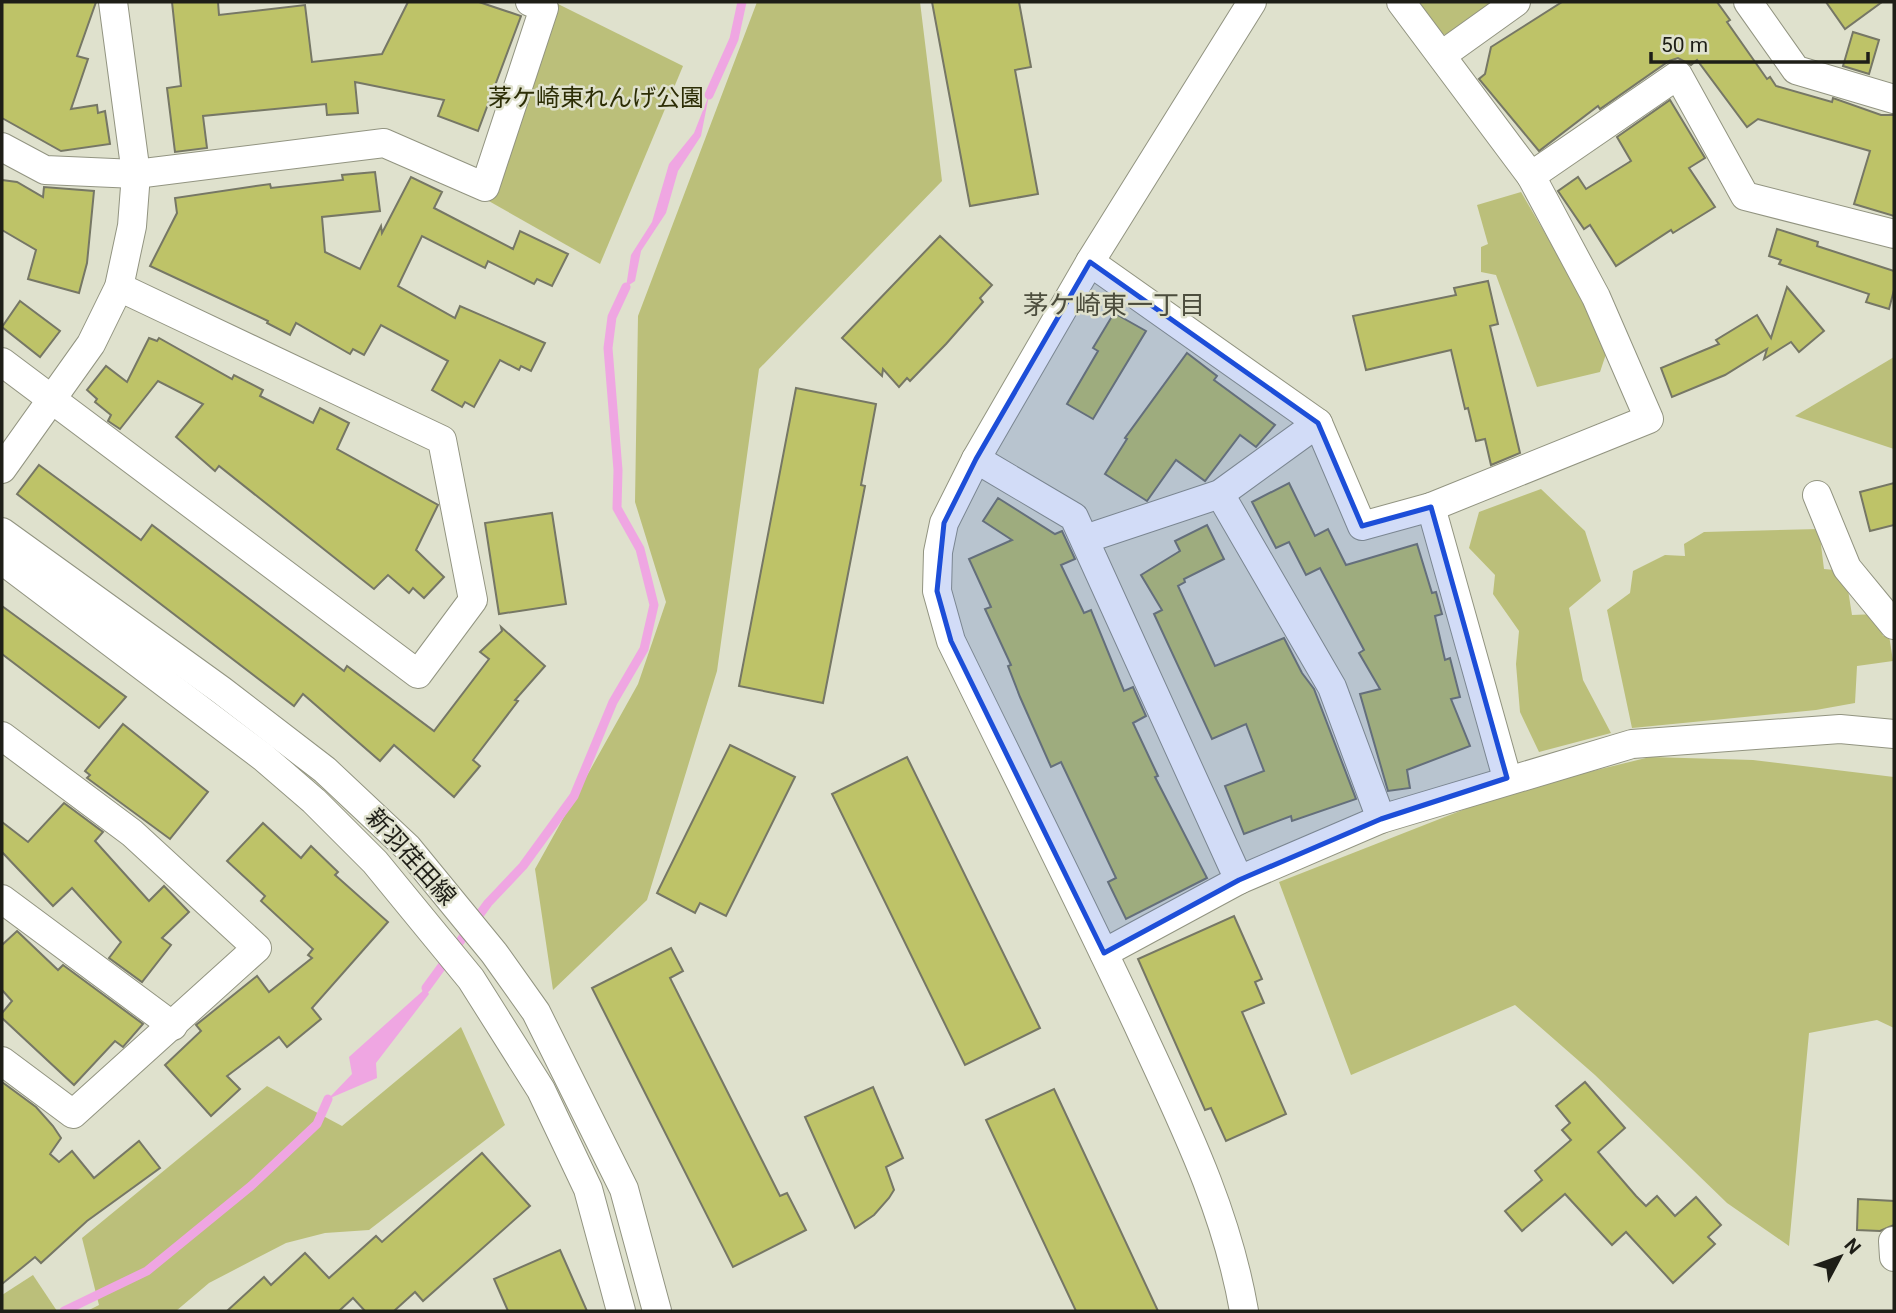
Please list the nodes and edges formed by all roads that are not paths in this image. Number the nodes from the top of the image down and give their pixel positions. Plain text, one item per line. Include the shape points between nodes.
1 (113, 2) edge
2 (530, 2) edge
3 (1252, 2) edge
4 (1401, 2) edge
5 (1516, 2) edge
6 (1748, 2) edge
7 (1442, 55) junction
8 (1894, 99) edge
9 (2, 146) edge
10 (136, 174) junction
11 (1531, 176) junction
12 (1894, 234) edge
13 (1090, 262) junction
14 (118, 287) junction
15 (2, 362) edge
16 (52, 399) junction
17 (1318, 423) junction
18 (976, 459) junction
19 (2, 469) edge
20 (1220, 494) junction
21 (1817, 495) dead end
22 (1432, 507) junction
23 (2, 532) edge
24 (1086, 539) junction
25 (2, 560) edge
26 (1894, 625) edge
27 (1894, 734) edge
28 (2, 736) edge
29 (1507, 778) junction
30 (1381, 818) junction
31 (1238, 880) junction
32 (2, 899) edge
33 (1104, 953) junction
34 (173, 1026) junction
35 (2, 1061) edge
36 (621, 1311) edge
37 (657, 1311) edge
38 (1244, 1311) edge

1 - 10 street
2 - 10 street via 544,8 485,187 384,143
3 - 13 street
4 - 7 street
5 - 7 street
6 - 8 street via 1796,70
7 - 11 street
9 - 10 street via 45,170
10 - 14 street via 132,226
11 - 12 street via 1678,75 1745,195
11 - 22 street via 1596,297 1649,419
13 - 17 street
13 - 18 street
14 - 16 street via 91,344
14 - 16 street via 442,440 472,600 418,674
15 - 16 street
16 - 19 street
17 - 20 street
17 - 22 street via 1362,526
18 - 24 street via 1074,517
18 - 33 street via 944,523 937,592 951,641
20 - 24 street
20 - 30 street via 1332,687
21 - 26 street via 1847,568
22 - 29 street
23 - 37 street, 新羽荏田線 via 325,770 408,848 536,1012 624,1189
24 - 31 street
25 - 36 street, 新羽荏田線 via 263,757 314,801 375,863 471,979 541,1090 588,1189
27 - 29 street via 1840,729 1632,744
28 - 34 street via 132,833 257,948
29 - 30 street
30 - 31 street
31 - 33 street
32 - 34 street
33 - 38 street via 1207,1174
34 - 35 street via 73,1114

